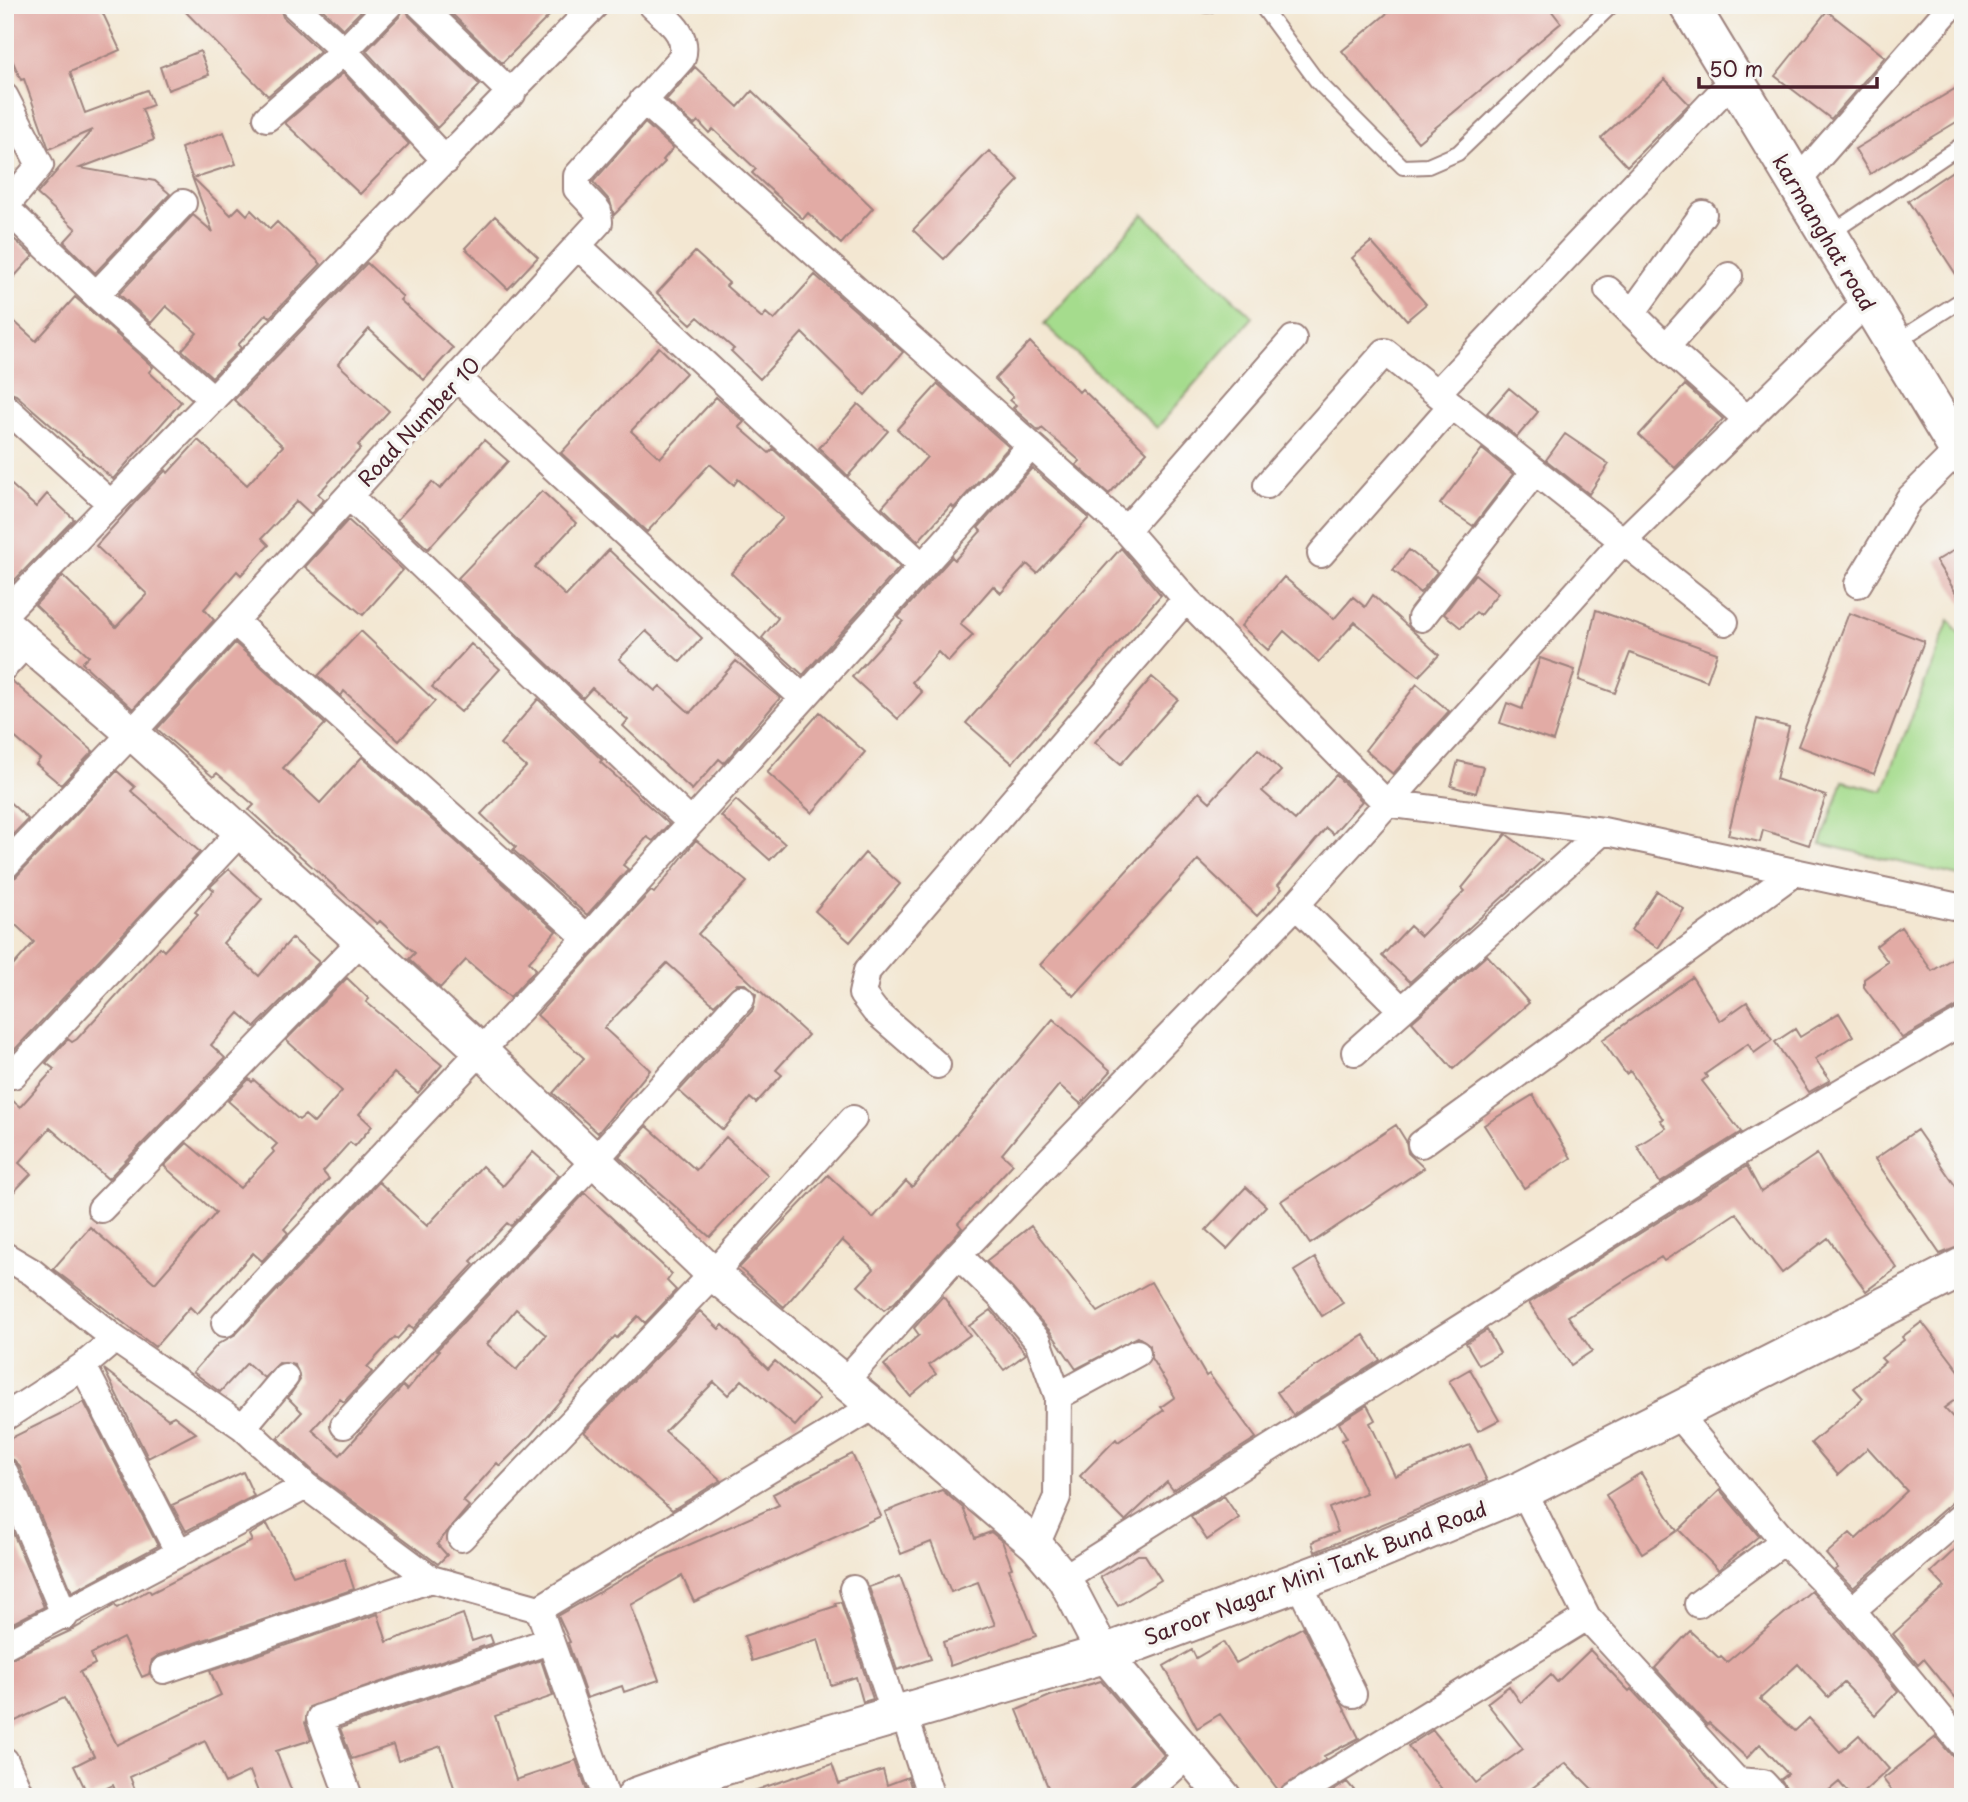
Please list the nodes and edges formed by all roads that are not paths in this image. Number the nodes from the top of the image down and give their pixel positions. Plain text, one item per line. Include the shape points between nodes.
1 (294, 5) edge
2 (389, 5) edge
3 (420, 5) edge
4 (595, 5) edge
5 (652, 5) edge
6 (1261, 5) edge
7 (1612, 5) edge
8 (1952, 5) edge
9 (1698, 9) edge
10 (344, 51) junction
11 (1733, 80) junction
12 (512, 93) junction
13 (5, 97) edge
14 (643, 100) junction
15 (267, 118) dead end
16 (1963, 144) edge
17 (446, 161) junction
18 (1796, 183) junction
19 (183, 203) dead end
20 (5, 207) edge
21 (1703, 214) dead end
22 (1827, 236) junction
23 (579, 247) junction
24 (1728, 276) dead end
25 (1608, 290) dead end
26 (96, 295) junction
27 (1963, 299) edge
28 (1867, 302) junction
29 (1632, 313) junction
30 (1293, 339) dead end
31 (1893, 344) junction
32 (1666, 347) junction
33 (458, 379) junction
34 (213, 399) junction
35 (1445, 399) junction
36 (5, 407) edge
37 (1748, 420) junction
38 (1957, 438) edge
39 (1030, 447) junction
40 (1535, 471) junction
41 (1267, 485) dead end
42 (349, 496) junction
43 (111, 504) junction
44 (1126, 530) junction
45 (1623, 541) junction
46 (1321, 554) dead end
47 (922, 566) junction
48 (1858, 584) dead end
49 (1186, 599) junction
50 (5, 613) edge
51 (1421, 618) dead end
52 (234, 621) junction
53 (1725, 622) dead end
54 (12, 644) edge
55 (802, 697) junction
56 (132, 733) junction
57 (1386, 803) junction
58 (690, 822) junction
59 (241, 831) junction
60 (1603, 831) junction
61 (5, 866) edge
62 (1795, 872) junction
63 (1296, 905) junction
64 (1963, 908) edge
65 (587, 938) junction
66 (361, 941) junction
67 (741, 999) dead end
68 (1402, 1010) junction
69 (1963, 1021) edge
70 (480, 1050) junction
71 (1355, 1052) dead end
72 (937, 1065) dead end
73 (13, 1075) dead end
74 (853, 1119) dead end
75 (1421, 1144) dead end
76 (593, 1162) junction
77 (102, 1209) dead end
78 (958, 1255) junction
79 (5, 1256) edge
80 (1963, 1267) edge
81 (713, 1274) junction
82 (225, 1323) dead end
83 (115, 1339) junction
84 (1137, 1353) dead end
85 (83, 1366) junction
86 (285, 1377) dead end
87 (843, 1383) junction
88 (1058, 1396) junction
89 (874, 1406) junction
90 (1676, 1413) junction
91 (5, 1417) edge
92 (344, 1425) dead end
93 (243, 1427) junction
94 (5, 1473) edge
95 (306, 1486) junction
96 (1523, 1490) junction
97 (1963, 1515) edge
98 (461, 1538) dead end
99 (1784, 1541) junction
100 (1036, 1545) junction
101 (179, 1553) junction
102 (1064, 1578) junction
103 (431, 1579) junction
104 (1298, 1582) junction
105 (853, 1589) dead end
106 (1698, 1604) dead end
107 (538, 1609) junction
108 (1852, 1610) junction
109 (65, 1616) junction
110 (1587, 1617) junction
111 (549, 1641) junction
112 (5, 1644) edge
113 (1104, 1654) junction
114 (164, 1670) dead end
115 (1353, 1694) dead end
116 (899, 1712) junction
117 (1958, 1729) edge
118 (1187, 1756) junction
119 (5, 1761) edge
120 (21, 1797) edge
121 (349, 1797) edge
122 (606, 1797) edge
123 (636, 1797) edge
124 (931, 1797) edge
125 (1141, 1797) edge
126 (1224, 1797) edge
127 (1293, 1797) edge
128 (1776, 1797) edge

1 - 10 street
2 - 10 street
3 - 12 street
4 - 12 street
5 - 14 street via 682,35 684,49 682,58
6 - 7 lane via 1317,81 1403,167 1428,166 1458,153
8 - 18 street
9 - 11 main road, karmanghat road
10 - 15 street
10 - 17 street
11 - 18 main road, karmanghat road
11 - 35 street
12 - 17 street
13 - 20 street via 40,165
14 - 23 street, Road Number 10 via 577,176 577,188 598,211 599,222
14 - 39 street
16 - 22 lane
17 - 34 street
18 - 22 main road, karmanghat road
19 - 26 street
20 - 26 street
21 - 29 street
22 - 28 main road, karmanghat road
23 - 33 street, Road Number 10
23 - 47 street
24 - 32 street
25 - 29 street
26 - 34 street
27 - 31 lane
28 - 31 main road, karmanghat road
28 - 37 street
29 - 32 street
30 - 44 street
31 - 38 main road, karmanghat road
32 - 37 street
33 - 42 street, Road Number 10
33 - 55 street
34 - 43 street
35 - 40 street
35 - 41 street via 1385,352
35 - 46 street
36 - 43 street
37 - 45 street
38 - 48 street via 1909,499
39 - 44 street
39 - 47 street
40 - 45 street
40 - 51 street
42 - 52 street, Road Number 10
42 - 58 street
43 - 50 street
44 - 49 street
45 - 53 street
45 - 57 street
47 - 55 street
49 - 57 street
49 - 72 street via 867,971 862,995
52 - 56 street, Road Number 10
52 - 65 street
54 - 56 street
55 - 58 street
56 - 59 street
56 - 61 street, Road Number 10
57 - 60 street
57 - 63 street
58 - 65 street
59 - 66 street
59 - 73 street
60 - 62 street
60 - 68 street
62 - 64 street
62 - 75 street
63 - 68 street
63 - 78 street
65 - 70 street
66 - 70 street
66 - 77 street
67 - 76 street
68 - 71 street
69 - 102 street via 1738,1152
70 - 76 street
70 - 82 street
74 - 81 street
76 - 81 street
76 - 92 street
78 - 87 street
78 - 88 street via 1038,1341
79 - 83 street
80 - 90 main road, Saroor Nagar Mini Tank Bund Road
81 - 87 street
81 - 98 street
83 - 85 street
83 - 93 street
84 - 88 street
85 - 91 street
85 - 101 street
86 - 93 street
87 - 89 street
88 - 100 street via 1057,1497
89 - 100 street
89 - 107 street
90 - 96 main road, Saroor Nagar Mini Tank Bund Road
90 - 99 street
93 - 95 street
94 - 109 street
95 - 101 street
95 - 103 street
96 - 104 main road, Saroor Nagar Mini Tank Bund Road
96 - 110 street
97 - 108 street
99 - 106 street
99 - 108 street
100 - 102 street
101 - 109 street
102 - 113 street
103 - 107 street
103 - 114 street
104 - 113 main road, Saroor Nagar Mini Tank Bund Road
104 - 115 street
105 - 116 street
107 - 111 street
108 - 117 street
109 - 112 street
110 - 127 street
110 - 128 street via 1737,1781 1763,1783
111 - 121 street via 320,1718
111 - 122 street
113 - 116 main road, Saroor Nagar Mini Tank Bund Road
113 - 118 street
116 - 123 main road, Saroor Nagar Mini Tank Bund Road
116 - 124 street
118 - 125 street
118 - 126 street
119 - 120 street

